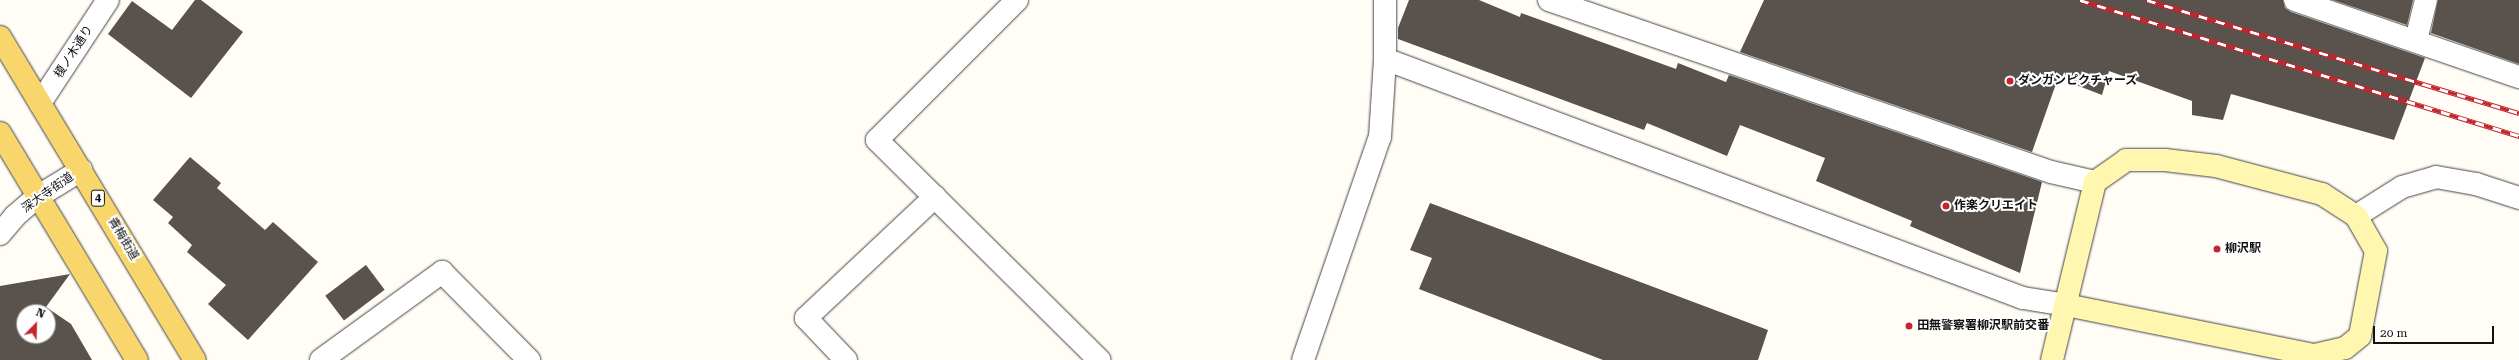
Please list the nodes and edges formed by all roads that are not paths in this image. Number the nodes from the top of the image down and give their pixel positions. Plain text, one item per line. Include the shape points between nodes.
1 (108, 0) edge
2 (1018, 0) edge
3 (1385, 0) edge
4 (1549, 0) edge
5 (2295, 0) edge
6 (2426, 0) edge
7 (0, 37) edge
8 (2416, 40) junction
9 (1385, 59) junction
10 (2519, 77) edge
11 (40, 103) junction
12 (0, 133) edge
13 (81, 170) junction
14 (2096, 182) junction
15 (935, 197) junction
16 (37, 198) junction
17 (2519, 198) edge
18 (2356, 216) junction
19 (0, 234) edge
20 (2067, 305) junction
21 (137, 360) edge
22 (195, 360) edge
23 (321, 360) edge
24 (529, 360) edge
25 (846, 360) edge
26 (1099, 360) edge
27 (1303, 360) edge
28 (2052, 360) edge

1 - 11 street, 榎ノ木通り
2 - 15 street via 876,140
3 - 9 street
4 - 14 street via 2051,172
5 - 8 street
6 - 8 street
7 - 11 main road, 青梅街道 / 4
8 - 10 street
9 - 20 street via 2023,298
9 - 27 street via 1380,137
11 - 13 main road, 青梅街道 / 4
12 - 16 main road
13 - 16 street, 深大寺街道
13 - 22 main road, 青梅街道 / 4
14 - 18 street via 2126,160 2165,160 2216,166 2322,194
14 - 20 street
15 - 25 street via 806,318
15 - 26 street
16 - 19 street, 深大寺街道 via 15,216
16 - 21 main road
17 - 18 street via 2476,184 2436,177 2402,187
18 - 20 street via 2376,251 2360,336 2345,348 2314,355
20 - 28 street
23 - 24 street via 442,272

